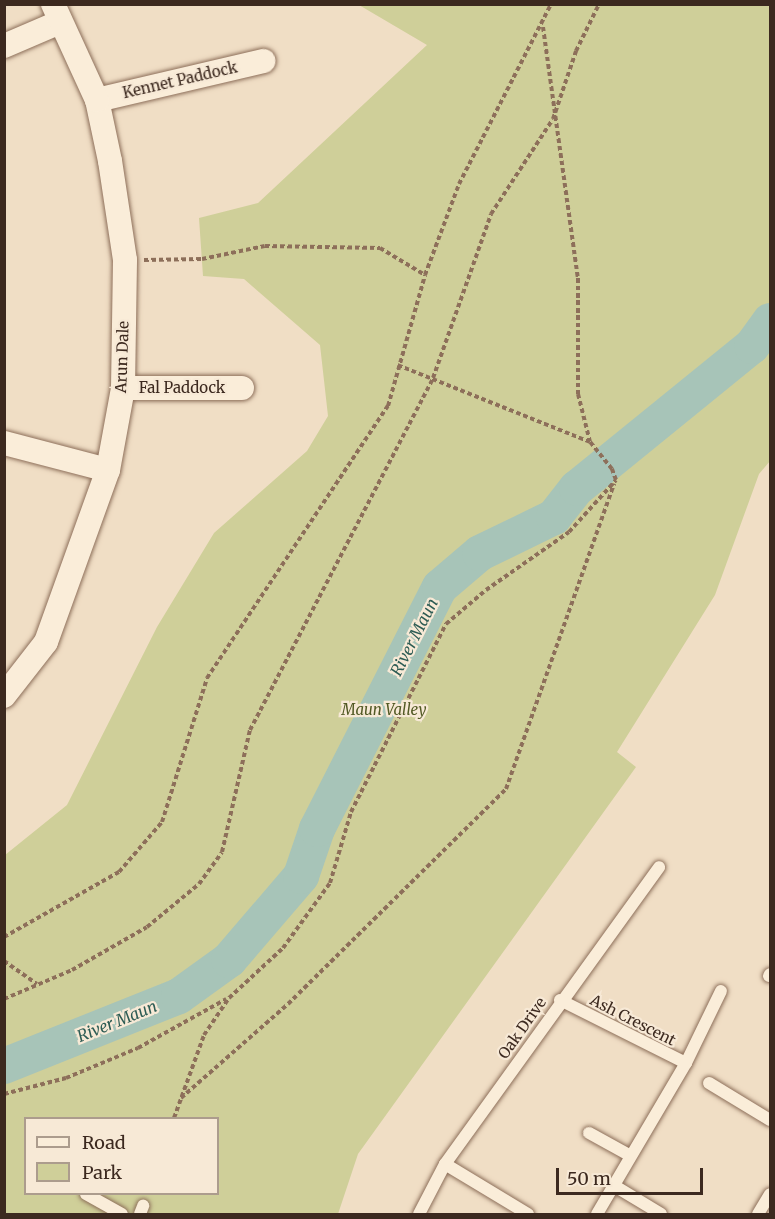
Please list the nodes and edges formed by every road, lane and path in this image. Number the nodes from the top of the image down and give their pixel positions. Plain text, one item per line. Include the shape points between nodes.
1 (551, 4) edge
2 (599, 4) edge
3 (56, 13) edge
4 (543, 25) junction
5 (4, 46) edge
6 (263, 61) dead end
7 (97, 99) junction
8 (553, 119) junction
9 (125, 260) junction
10 (425, 275) junction
11 (397, 365) junction
12 (433, 378) junction
13 (123, 388) junction
14 (242, 388) dead end
15 (590, 442) junction
16 (4, 443) edge
17 (108, 470) junction
18 (616, 480) junction
19 (4, 696) edge
20 (659, 867) dead end
21 (4, 937) edge
22 (4, 961) edge
23 (38, 985) junction
24 (721, 991) dead end
25 (229, 998) junction
26 (4, 999) edge
27 (560, 1000) junction
28 (686, 1063) junction
29 (709, 1083) dead end
30 (4, 1094) edge
31 (180, 1098) junction
32 (175, 1117) edge
33 (771, 1119) edge
34 (590, 1133) dead end
35 (629, 1155) junction
36 (445, 1164) junction
37 (613, 1185) junction
38 (771, 1194) edge
39 (88, 1195) edge
40 (122, 1215) edge
41 (419, 1215) edge
42 (528, 1215) edge
43 (597, 1215) edge
44 (661, 1215) edge
45 (758, 1215) edge

1 - 4 path
2 - 8 path via 576,51
3 - 5 street
3 - 7 street, Arun Dale
4 - 8 path
4 - 10 path via 459,184
6 - 7 street, Kennet Paddock
7 - 9 street, Arun Dale
8 - 12 path via 492,214
8 - 15 path via 578,278 578,394
9 - 10 path via 202,259 264,246 380,248
9 - 13 street, Arun Dale
10 - 11 path
11 - 12 path
11 - 21 path via 388,406 207,678 162,822 119,872
12 - 15 path
12 - 23 path via 250,730 222,852 199,884 147,927
13 - 14 street, Fal Paddock
13 - 17 street, Arun Dale
15 - 18 path
16 - 17 street
17 - 19 street, Arun Dale via 46,642
18 - 25 path via 569,532 486,590 446,624 351,812 330,883 283,948
18 - 31 path via 506,789 288,1004
20 - 27 lane, Oak Drive
22 - 23 path
23 - 26 path
24 - 28 lane, Ash Crescent
25 - 30 path via 138,1048 66,1078
25 - 31 path via 204,1035
27 - 28 lane, Ash Crescent
27 - 36 lane, Oak Drive
28 - 35 lane
29 - 33 lane
31 - 32 path
34 - 35 lane
35 - 37 lane
36 - 41 lane, Oak Drive
36 - 42 lane
37 - 43 lane
37 - 44 lane
38 - 45 lane
39 - 40 lane

